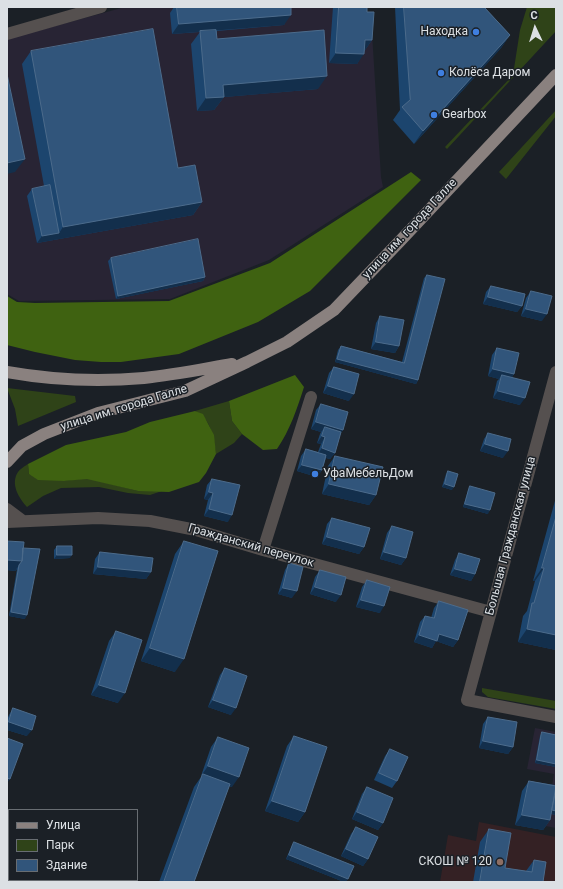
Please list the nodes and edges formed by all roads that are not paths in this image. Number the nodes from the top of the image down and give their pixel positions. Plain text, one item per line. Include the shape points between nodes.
1 (101, 7) edge
2 (7, 34) edge
3 (556, 75) edge
4 (247, 362) junction
5 (7, 372) edge
6 (556, 372) edge
7 (311, 397) dead end
8 (7, 462) edge
9 (7, 510) edge
10 (23, 521) junction
11 (7, 522) edge
12 (263, 550) junction
13 (491, 612) junction
14 (556, 717) edge

1 - 2 street
3 - 4 main road, улица им. города Галле via 334,310 287,342
4 - 5 main road, улица им. города Галле via 145,378 68,380
4 - 8 main road, улица им. города Галле via 185,391 98,413 44,434 22,446
6 - 13 street, Большая Гражданская улица
7 - 12 street
9 - 10 street
10 - 11 street, Гражданский переулок
10 - 12 street, Гражданский переулок via 98,518 150,521 196,530
12 - 13 street, Гражданский переулок
13 - 14 street, Большая Гражданская улица via 467,700

